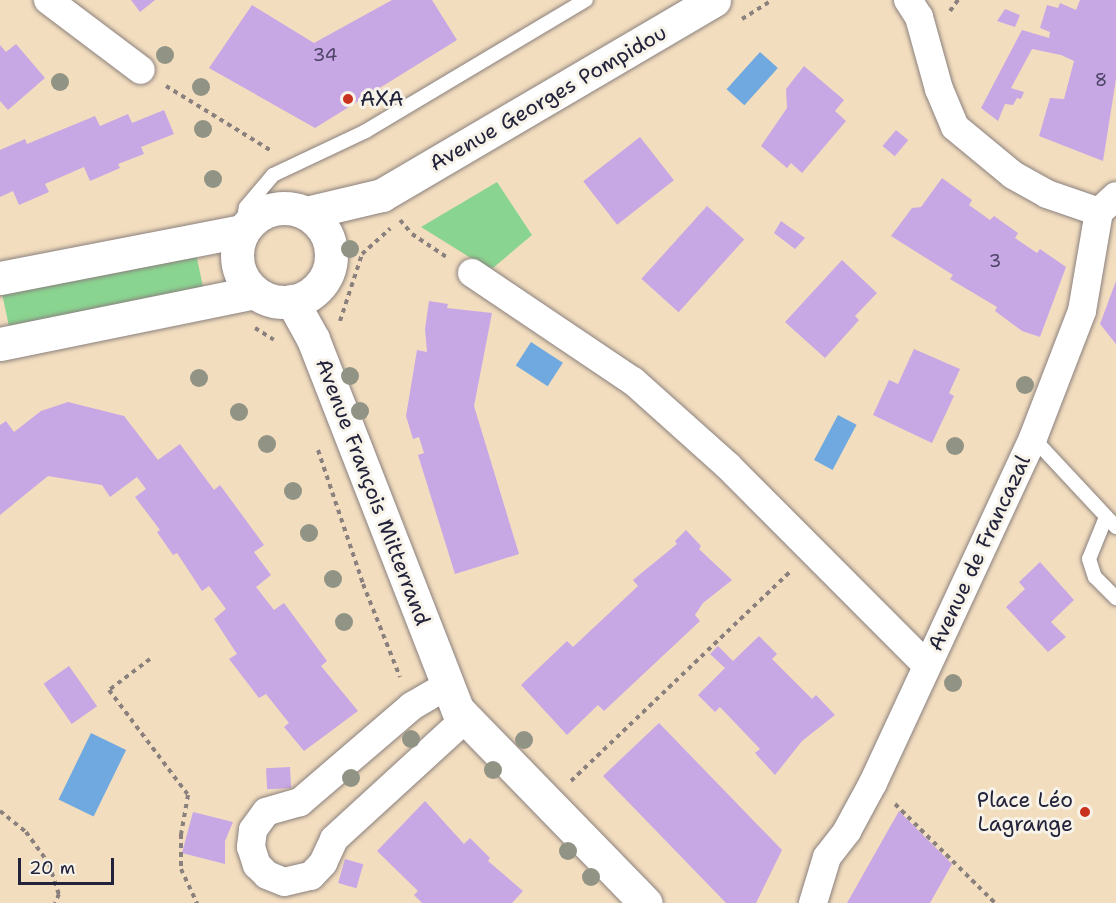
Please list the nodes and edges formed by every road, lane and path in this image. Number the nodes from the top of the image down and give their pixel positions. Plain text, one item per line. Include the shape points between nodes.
1 (48, 0) edge
2 (586, 0) edge
3 (714, 0) edge
4 (920, 6) edge
5 (141, 70) joint
6 (273, 152) dead end
7 (382, 195) junction
8 (1107, 204) edge
9 (306, 213) junction
10 (389, 230) dead end
11 (242, 231) junction
12 (330, 258) junction
13 (472, 273) joint
14 (0, 278) edge
15 (255, 292) junction
16 (292, 301) junction
17 (247, 326) dead end
18 (336, 328) dead end
19 (0, 344) edge
20 (284, 347) dead end
21 (1033, 438) junction
22 (1111, 522) edge
23 (813, 550) junction
24 (1116, 598) edge
25 (150, 659) dead end
26 (926, 665) junction
27 (448, 685) junction
28 (466, 718) junction
29 (873, 783) junction
30 (548, 803) junction
31 (0, 811) edge
32 (55, 903) edge
33 (197, 903) edge
34 (646, 903) edge
35 (813, 903) edge
36 (995, 903) edge

1 - 5 street
2 - 11 lane via 366,131 273,175 246,207
3 - 7 main road, Avenue Georges Pompidou
4 - 8 street via 939,89 955,127 1013,175 1047,194
5 - 6 path
7 - 9 main road, Avenue Georges Pompidou
7 - 12 main road, Avenue Georges Pompidou via 342,235
7 - 13 path via 412,234
8 - 21 street, Avenue de Francazal via 1082,311
9 - 11 main road via 283,207 271,209 250,221
9 - 12 main road via 326,234
10 - 18 path via 362,254
11 - 14 main road
11 - 15 main road via 236,257 239,270
12 - 16 main road via 326,276 317,288
13 - 23 street via 633,381
15 - 16 main road via 266,299
15 - 19 main road
16 - 27 main road, Avenue François Mitterrand via 313,339
17 - 20 path via 258,328
21 - 22 lane
21 - 26 street, Avenue de Francazal
22 - 24 lane via 1089,559 1095,577
23 - 26 street
23 - 30 path
25 - 33 path via 109,690 188,795 181,834 182,869
26 - 29 street, Avenue de Francazal
27 - 28 main road, Avenue François Mitterrand via 458,710
27 - 28 street via 412,706 300,802 266,812 253,830 251,847 257,865 267,875 284,882 311,876 323,863 334,839
28 - 30 main road, Avenue François Mitterrand
29 - 35 street, Avenue de Francazal via 847,831 827,857
29 - 36 path
30 - 34 main road, Avenue François Mitterrand
31 - 32 path via 26,832 49,864 59,894

